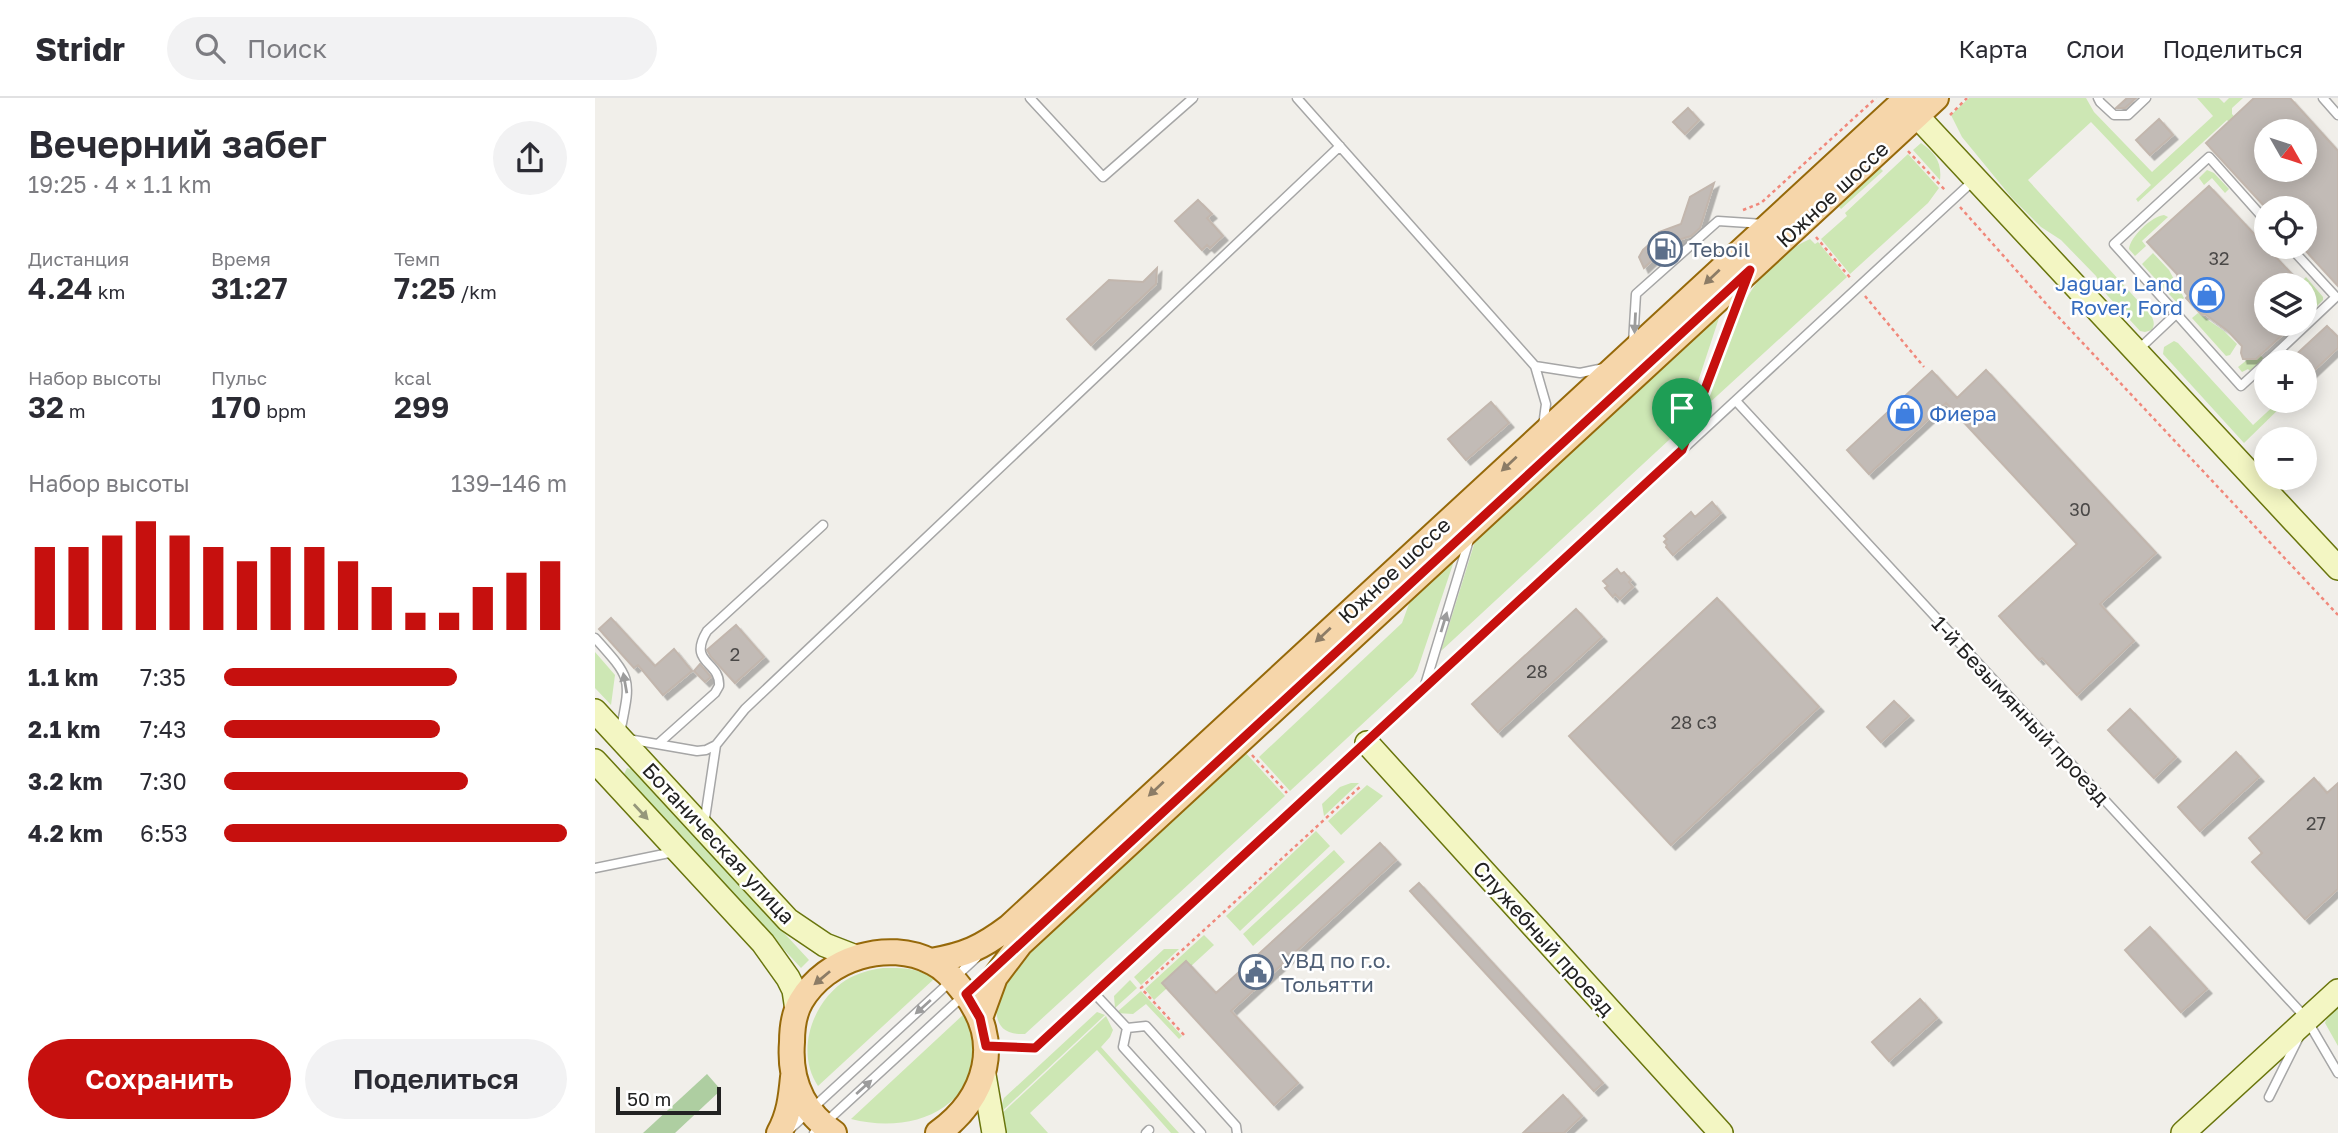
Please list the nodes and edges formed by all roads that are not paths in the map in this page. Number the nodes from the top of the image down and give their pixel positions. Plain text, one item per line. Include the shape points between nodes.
1 (1030, 98) edge
2 (1193, 98) edge
3 (1297, 98) edge
4 (2098, 98) edge
5 (2146, 98) edge
6 (2323, 98) edge
7 (1943, 106) edge
8 (1912, 107) edge
9 (2338, 114) edge
10 (1340, 146) junction
11 (1974, 179) junction
12 (2254, 208) edge
13 (1770, 224) junction
14 (2301, 259) edge
15 (1750, 270) junction
16 (2175, 315) junction
17 (2281, 350) edge
18 (2137, 351) junction
19 (1625, 358) junction
20 (1535, 366) junction
21 (2254, 374) edge
22 (1736, 401) junction
23 (1541, 434) junction
24 (1682, 450) junction
25 (1475, 523) junction
26 (823, 524) dead end
27 (2338, 568) edge
28 (595, 638) edge
29 (1424, 688) junction
30 (595, 711) edge
31 (619, 737) junction
32 (1367, 743) junction
33 (658, 744) junction
34 (716, 745) junction
35 (595, 760) edge
36 (703, 829) junction
37 (678, 852) junction
38 (595, 869) edge
39 (1014, 936) junction
40 (856, 957) junction
41 (931, 961) junction
42 (960, 987) junction
43 (2338, 991) edge
44 (1094, 994) junction
45 (797, 1010) junction
46 (980, 1018) junction
47 (2307, 1020) junction
48 (1127, 1028) junction
49 (986, 1046) junction
50 (2338, 1073) edge
51 (983, 1075) junction
52 (793, 1076) junction
53 (2269, 1097) dead end
54 (820, 1125) edge
55 (779, 1133) edge
56 (785, 1133) edge
57 (938, 1133) edge
58 (994, 1133) edge
59 (1201, 1133) edge
60 (1237, 1133) edge
61 (1721, 1133) edge
62 (2183, 1133) edge

1 - 2 lane via 1103,177
3 - 10 lane
4 - 5 lane via 2114,115 2128,115
6 - 9 lane
7 - 8 main road, Южное шоссе
8 - 11 street
8 - 13 main road, Южное шоссе
8 - 15 main road, Южное шоссе
10 - 20 lane
10 - 34 lane via 745,709
11 - 18 street
11 - 22 lane
12 - 16 lane via 2209,158 2113,244
13 -> 19 main road, Южное шоссе
13 -> 19 lane via 1718,221 1636,294
14 - 17 lane via 2336,297
15 - 24 lane
15 - 25 main road, Южное шоссе
16 - 18 lane
16 - 21 lane via 2241,386
18 - 27 street
19 - 20 lane via 1580,373
19 - 23 main road, Южное шоссе
20 - 23 lane via 1546,404
22 - 24 lane
22 - 47 lane, 1-й Безымянный проезд
23 -> 39 main road, Южное шоссе
24 - 29 lane
29 -> 25 lane
25 - 39 main road, Южное шоссе
26 - 33 lane via 707,631 699,647 719,686
31 -> 28 lane via 626,676
29 - 32 lane
30 - 31 street, Ботаническая улица
31 - 33 lane
31 - 35 street
31 - 36 street, Ботаническая улица
32 - 44 lane
32 - 61 street, Служебный проезд
33 - 34 lane via 697,751
34 - 36 lane
35 -> 37 street, Ботаническая улица
36 - 40 street, Ботаническая улица via 788,920 825,945
37 - 38 lane
37 - 45 street, Ботаническая улица via 763,943 788,978
39 - 41 main road, Южное шоссе
39 - 42 lane
39 - 42 lane
39 - 46 main road, Южное шоссе
40 - 41 main road via 892,953
40 -> 45 main road via 823,977
41 - 42 main road
42 - 46 main road
54 -> 42 lane
42 -> 54 lane
43 - 47 street
44 - 48 lane
44 - 49 lane via 1035,1048
45 - 52 main road
46 - 49 main road
47 - 50 lane, 1-й Безымянный проезд
47 - 53 lane
47 - 62 street
48 - 59 lane via 1123,1048
48 - 60 lane via 1146,1026 1236,1126
49 - 51 main road
51 - 57 main road via 965,1109
51 - 58 street
52 - 54 main road
52 - 55 main road via 791,1104
54 - 56 lane

